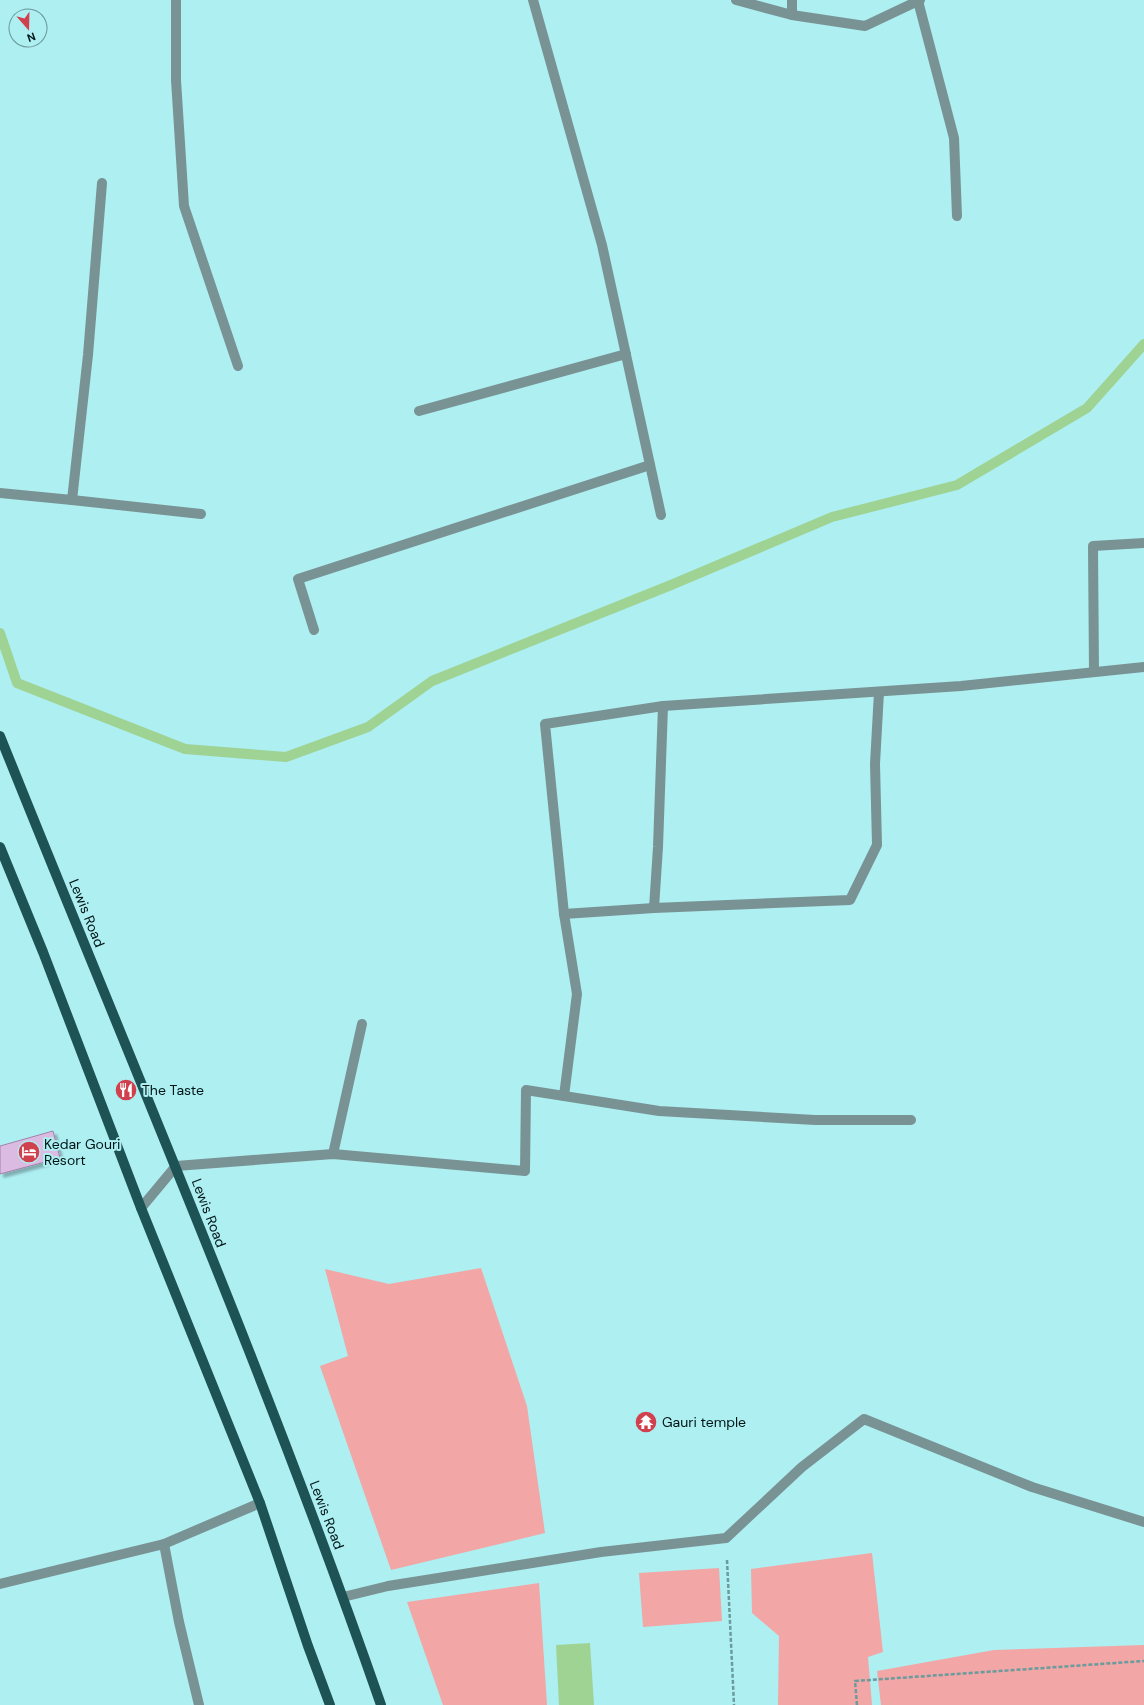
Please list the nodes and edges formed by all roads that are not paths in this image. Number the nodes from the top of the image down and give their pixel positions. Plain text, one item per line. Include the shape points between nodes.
1 (176, 0) edge
2 (533, 0) edge
3 (736, 0) edge
4 (792, 0) edge
5 (919, 0) edge
6 (792, 15) junction
7 (102, 183) dead end
8 (957, 216) dead end
9 (626, 354) junction
10 (238, 366) dead end
11 (419, 411) dead end
12 (650, 465) junction
13 (0, 493) edge
14 (72, 500) junction
15 (201, 514) dead end
16 (661, 515) dead end
17 (1144, 543) edge
18 (314, 630) dead end
19 (1144, 667) edge
20 (1094, 672) junction
21 (879, 692) junction
22 (663, 706) junction
23 (0, 736) edge
24 (0, 847) edge
25 (654, 908) junction
26 (564, 914) junction
27 (362, 1024) dead end
28 (564, 1096) junction
29 (911, 1120) dead end
30 (334, 1154) junction
31 (176, 1166) junction
32 (141, 1208) junction
33 (260, 1504) junction
34 (1144, 1522) edge
35 (164, 1544) junction
36 (0, 1584) edge
37 (343, 1597) junction
38 (199, 1705) edge
39 (330, 1705) edge
40 (381, 1705) edge

1 - 10 street via 176,80 184,206
2 - 9 street via 602,245
3 - 6 street
4 - 6 street
5 - 6 street via 865,26
5 - 8 street via 954,138
7 - 14 street via 88,355
9 - 11 street
9 - 12 street
12 - 16 street
12 - 18 street via 298,579
13 - 14 street
14 - 15 street
17 - 20 street via 1093,546
19 - 20 street
20 - 21 street
21 - 22 street
21 - 25 street via 875,764 877,845 850,900
22 - 25 street
22 - 26 street via 545,724
23 - 31 main road, Lewis Road
24 - 32 main road
25 - 26 street
26 - 28 street via 577,994
27 - 30 street
28 - 29 street via 659,1111 815,1120
28 - 30 street via 526,1090 525,1171
30 - 31 street
31 - 32 street
31 - 37 main road, Lewis Road
32 - 33 main road
33 - 35 street
33 - 39 main road
34 - 37 street via 1032,1487 864,1419 802,1467 726,1538 601,1552 388,1586
35 - 36 street
35 - 38 street
37 - 40 main road, Lewis Road

